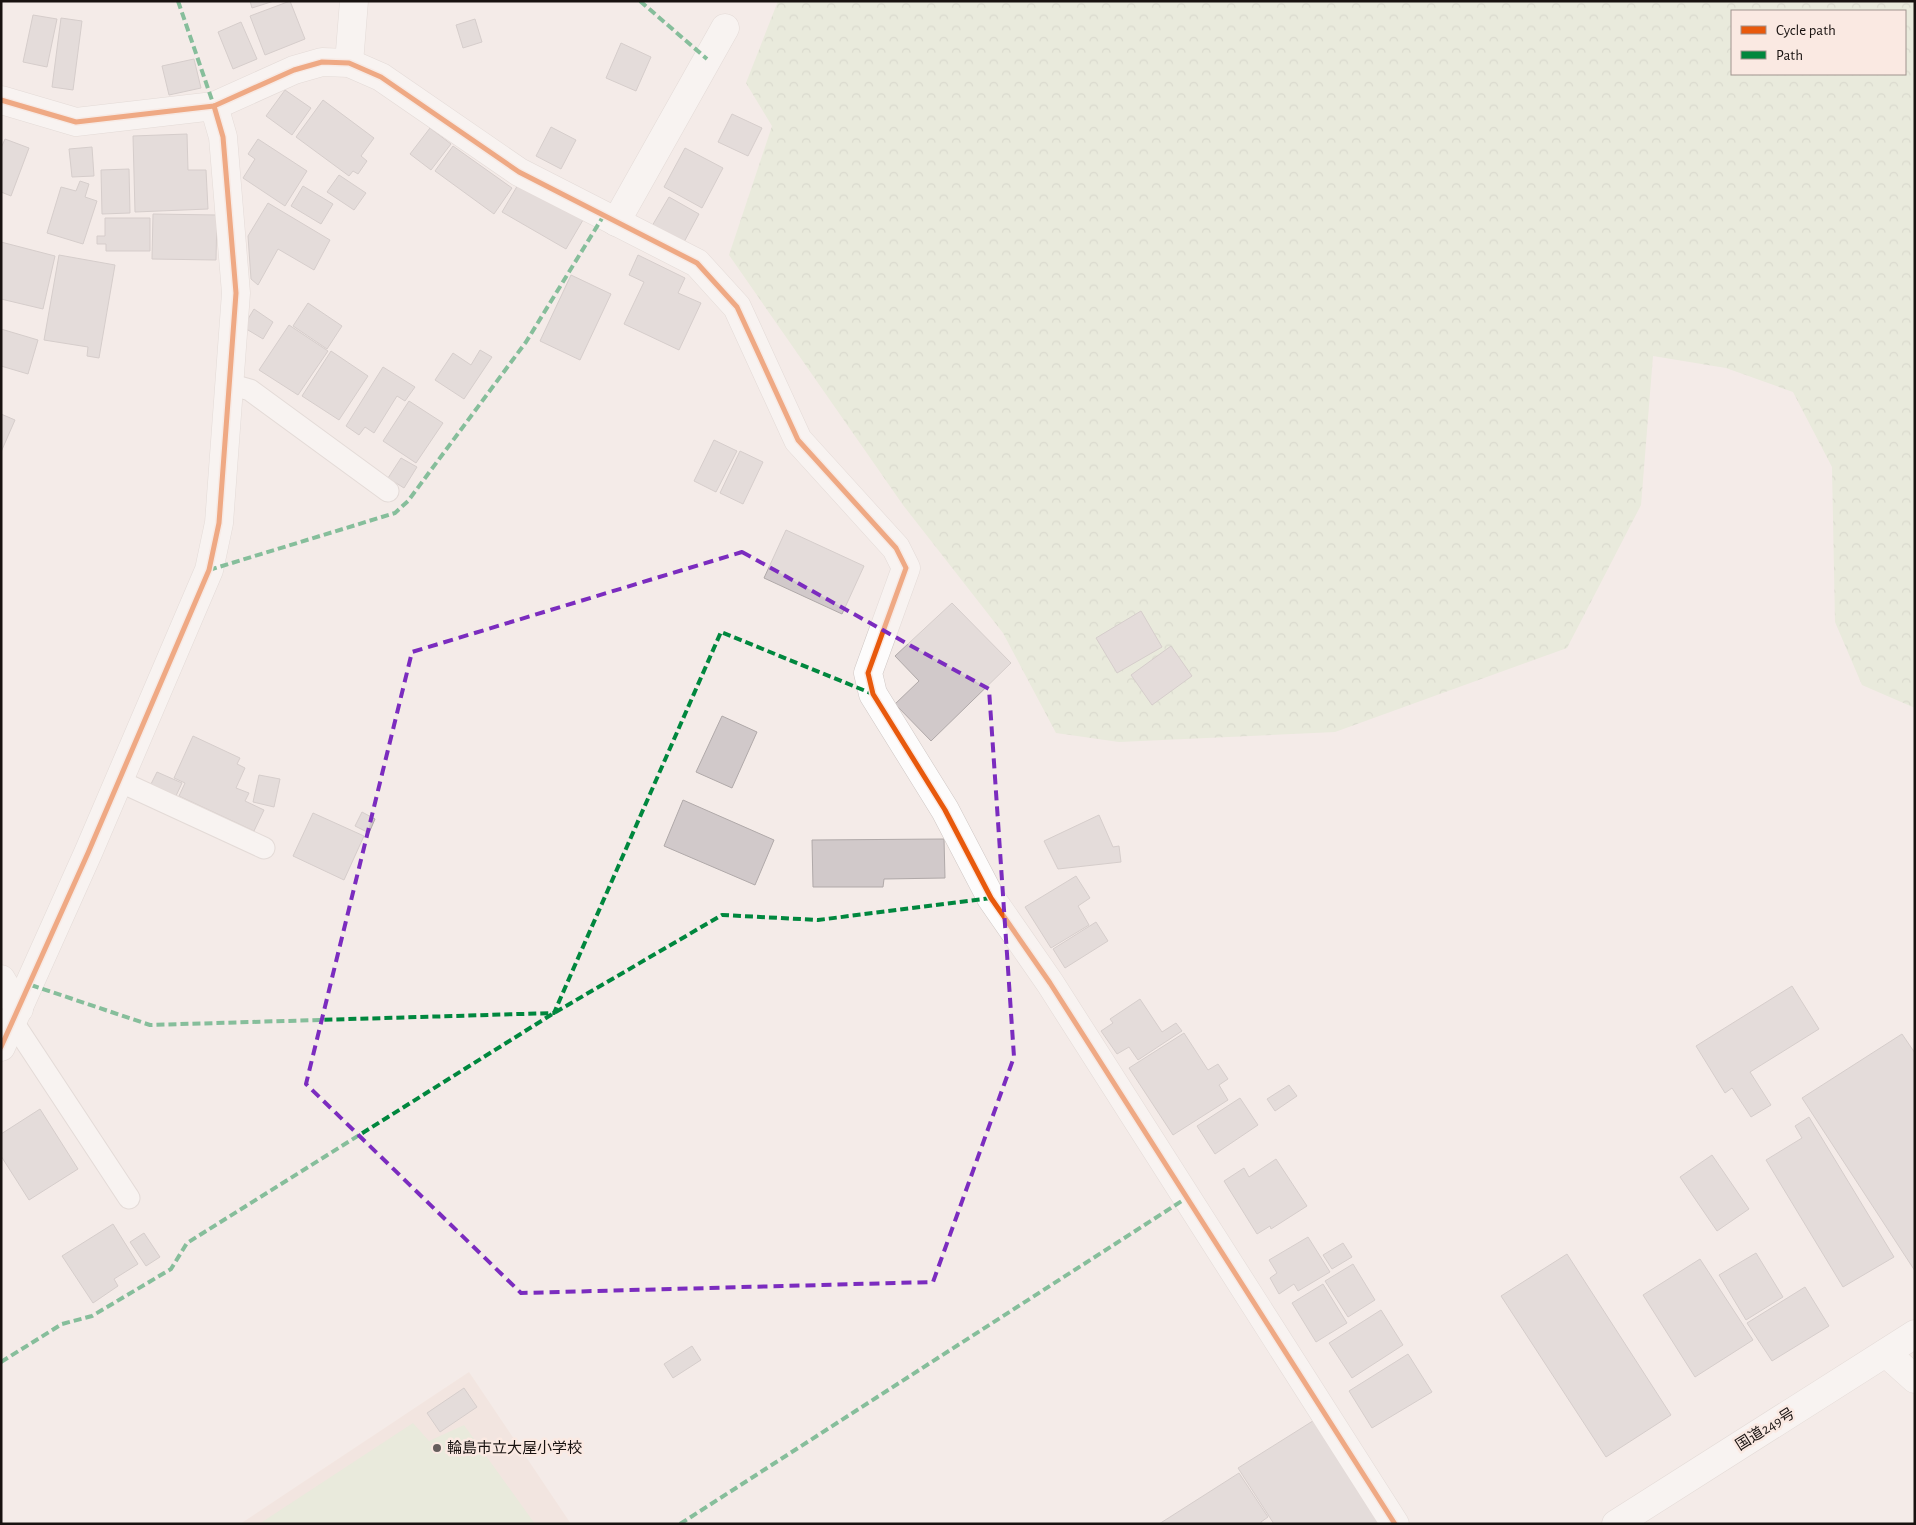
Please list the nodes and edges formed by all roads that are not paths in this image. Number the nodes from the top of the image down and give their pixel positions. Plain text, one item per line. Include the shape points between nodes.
1 (354, 1) edge
2 (725, 28) dead end
3 (349, 63) junction
4 (1, 100) edge
5 (214, 106) junction
6 (616, 222) junction
7 (229, 384) junction
8 (388, 490) dead end
9 (119, 781) junction
10 (264, 848) dead end
11 (1, 979) edge
12 (16, 1016) junction
13 (1, 1047) edge
14 (129, 1198) dead end
15 (1915, 1334) edge
16 (1886, 1352) junction
17 (1915, 1379) edge
18 (1395, 1524) edge
19 (1616, 1524) edge

1 - 3 main road
2 - 6 main road
3 - 5 main road via 322,62 294,70
3 - 6 main road via 381,77 519,172
4 - 5 main road via 76,122
5 - 7 main road via 223,137 236,293
6 - 18 main road via 697,263 737,307 798,440 896,548 906,568 868,673 874,694 945,810 991,898 1050,983
7 - 8 lane via 250,390
7 - 9 main road via 219,523 209,570
9 - 10 lane
9 - 12 main road
11 - 12 main road
12 - 13 main road
12 - 14 lane
15 - 16 main road, 国道249号
16 - 17 main road
16 - 19 main road, 国道249号

